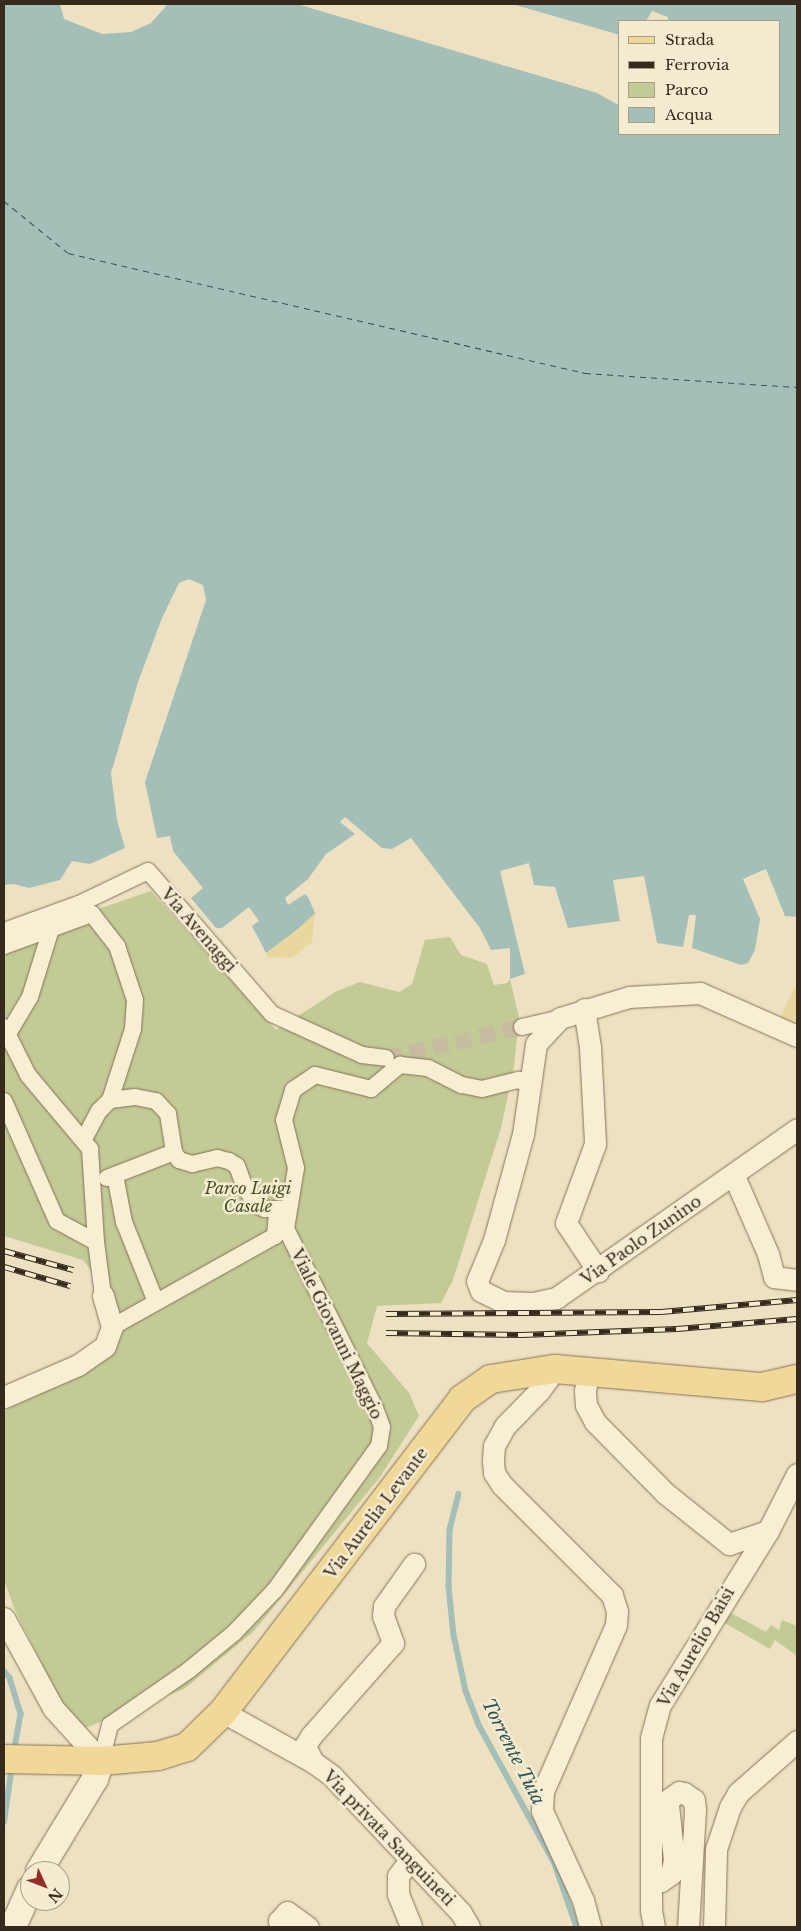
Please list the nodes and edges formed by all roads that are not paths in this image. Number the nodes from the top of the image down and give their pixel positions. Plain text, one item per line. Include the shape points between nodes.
1 (51, 929) junction
2 (4, 931) edge
3 (4, 946) edge
4 (584, 1010) junction
5 (560, 1018) junction
6 (522, 1027) tunnel mouth
7 (6, 1030) edge
8 (797, 1036) edge
9 (386, 1058) tunnel mouth
10 (532, 1087) junction
11 (110, 1100) junction
12 (4, 1101) edge
13 (797, 1130) edge
14 (84, 1138) junction
15 (174, 1152) junction
16 (115, 1175) junction
17 (734, 1176) junction
18 (94, 1183) junction
19 (283, 1209) junction
20 (96, 1242) junction
21 (598, 1271) junction
22 (797, 1280) edge
23 (103, 1296) joint
24 (156, 1302) junction
25 (112, 1327) junction
26 (555, 1369) junction
27 (589, 1370) junction
28 (797, 1379) edge
29 (4, 1397) edge
30 (797, 1474) edge
31 (768, 1531) junction
32 (414, 1564) dead end
33 (4, 1618) edge
34 (223, 1712) junction
35 (797, 1741) edge
36 (4, 1759) edge
37 (101, 1761) junction
38 (313, 1762) junction
39 (410, 1860) junction
40 (45, 1861) edge
41 (651, 1876) junction
42 (20, 1911) edge
43 (13, 1927) edge
44 (282, 1927) edge
45 (308, 1927) edge
46 (411, 1927) edge
47 (469, 1927) edge
48 (590, 1927) edge
49 (654, 1927) edge
50 (688, 1927) edge
51 (714, 1927) edge

1 - 3 street
1 - 7 street via 30,997
1 - 11 street via 92,914 117,946 130,981 135,1000 134,1028
2 - 9 street, Via Avenaggi via 79,904 148,871 272,1014 362,1055
4 - 5 street
4 - 8 street via 629,997 700,993
4 - 21 street via 595,1144 566,1222
5 - 6 street
5 - 10 street via 536,1044
7 - 14 street via 28,1075
10 - 19 street, Viale Giovanni Maggio via 519,1080 482,1089 462,1085 428,1068 400,1065 371,1089 315,1075 293,1090 284,1120 296,1168
10 - 21 street, Via Paolo Zunino via 494,1240 477,1282 481,1291 491,1298 533,1303 556,1298
11 - 14 street via 99,1111
11 - 15 street via 135,1097 156,1101 168,1114
12 - 20 street via 57,1221
13 - 17 street, Via Paolo Zunino
14 - 18 street via 90,1149
15 - 16 street
15 - 19 street via 186,1164 217,1158 229,1160 237,1166 245,1188 258,1206
16 - 18 street
16 - 24 street via 124,1222
17 - 21 street, Via Paolo Zunino
17 - 22 street via 768,1254 774,1277
18 - 20 street
19 - 24 street via 275,1236
19 - 37 street, Viale Giovanni Maggio via 286,1229 375,1408 382,1427 378,1446 275,1590 234,1633 189,1670 110,1724
20 - 23 street
23 - 25 street
24 - 25 street
25 - 29 street via 105,1346 95,1356
26 - 27 main road, Via Aurelia Levante
26 - 34 main road, Via Aurelia Levante via 491,1379 462,1400
26 - 48 street via 505,1426 494,1446 492,1461 494,1473 502,1485 612,1595 618,1611 616,1626 543,1791 542,1811 583,1900
27 - 28 main road, Via Aurelia Levante via 762,1387
27 - 31 street via 584,1391 586,1405 596,1422 665,1493 729,1544
30 - 31 street, Via Aurelio Baisi
31 - 41 street, Via Aurelio Baisi via 660,1705 651,1738
32 - 38 street via 384,1606 383,1616 393,1643 310,1736 305,1746
33 - 37 street via 53,1708
34 - 37 main road, Via Aurelia Levante via 187,1747 158,1756
34 - 38 street, Via privata Sanguineti
35 - 51 street via 738,1793 730,1807 716,1849
36 - 37 main road, Via Aurelia Levante
37 - 40 street via 94,1779
38 - 39 street, Via privata Sanguineti via 332,1776
39 - 46 street via 398,1876 398,1894
39 - 47 street, Via privata Sanguineti via 461,1913
41 - 49 street, Via Aurelio Baisi
41 - 50 street via 661,1881 671,1874 674,1860 668,1805 678,1792 684,1793 694,1800 695,1810
42 - 43 street
44 - 45 street via 279,1921 287,1912

